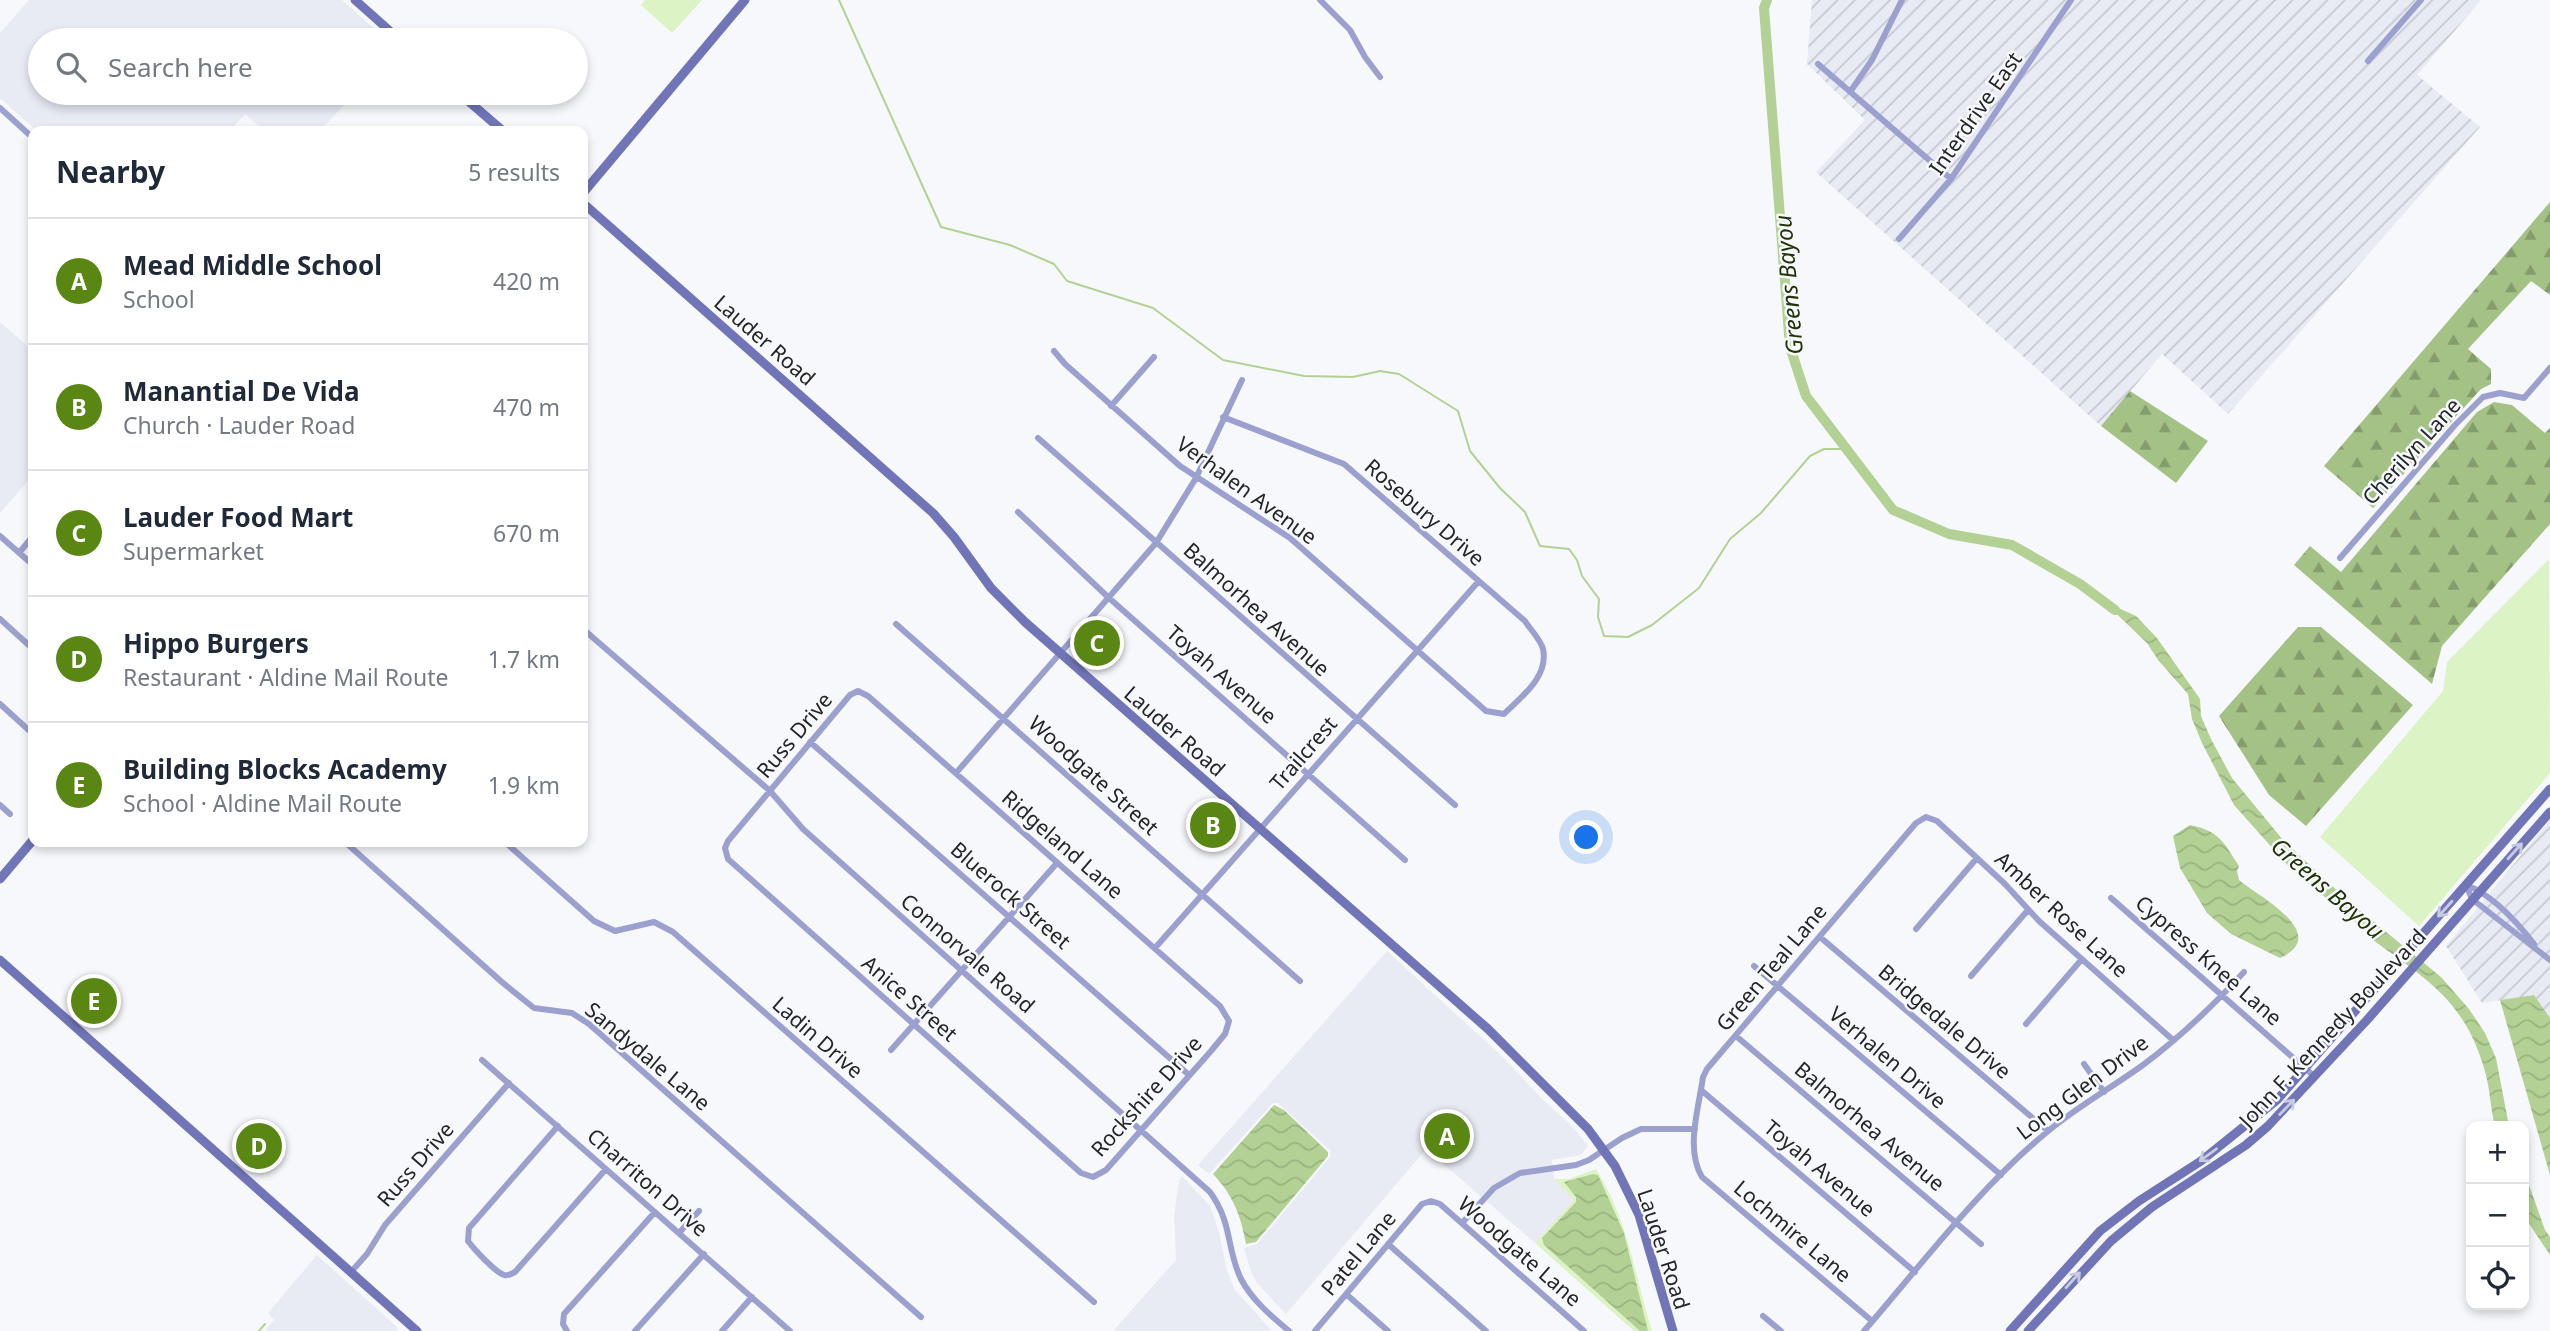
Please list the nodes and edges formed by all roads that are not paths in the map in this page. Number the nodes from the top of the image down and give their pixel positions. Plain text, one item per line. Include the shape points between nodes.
1 (355, 0) edge
2 (745, 0) edge
3 (1320, 0) edge
4 (1902, 0) edge
5 (2071, 0) edge
6 (2421, 0) edge
7 (386, 28) edge
8 (2368, 61) dead end
9 (1818, 64) dead end
10 (1380, 77) dead end
11 (1850, 92) junction
12 (473, 105) edge
13 (0, 108) edge
14 (497, 126) edge
15 (28, 133) edge
16 (1951, 179) junction
17 (588, 187) edge
18 (588, 207) edge
19 (1899, 239) dead end
20 (1054, 351) dead end
21 (1154, 357) dead end
22 (2550, 368) edge
23 (1241, 380) dead end
24 (1111, 406) junction
25 (1223, 417) junction
26 (1038, 438) dead end
27 (1196, 478) junction
28 (1018, 512) dead end
29 (0, 536) edge
30 (28, 543) edge
31 (1156, 543) junction
32 (19, 553) junction
33 (2340, 558) dead end
34 (28, 561) edge
35 (1478, 582) junction
36 (1109, 598) junction
37 (0, 619) edge
38 (896, 624) dead end
39 (588, 633) edge
40 (28, 644) edge
41 (1059, 652) junction
42 (1417, 652) junction
43 (858, 691) joint
44 (0, 704) edge
45 (1486, 711) joint
46 (1004, 718) junction
47 (1356, 719) junction
48 (28, 726) edge
49 (810, 742) junction
50 (956, 773) junction
51 (1309, 773) junction
52 (2550, 789) edge
53 (770, 791) junction
54 (0, 805) edge
55 (1455, 805) dead end
56 (2550, 812) edge
57 (10, 814) dead end
58 (1926, 817) joint
59 (1260, 829) junction
60 (732, 836) joint
61 (28, 845) edge
62 (351, 847) edge
63 (511, 847) edge
64 (1977, 858) junction
65 (1405, 860) dead end
66 (1057, 863) junction
67 (0, 879) edge
68 (2466, 885) junction
69 (2480, 890) junction
70 (1203, 894) junction
71 (2111, 898) dead end
72 (2472, 899) junction
73 (2028, 910) junction
74 (1009, 916) junction
75 (1916, 929) dead end
76 (1820, 937) junction
77 (1155, 948) junction
78 (2537, 948) junction
79 (2081, 959) junction
80 (0, 960) edge
81 (2550, 960) edge
82 (1754, 966) dead end
83 (961, 970) junction
84 (2244, 972) dead end
85 (1970, 976) dead end
86 (1300, 981) dead end
87 (1777, 986) junction
88 (2222, 995) junction
89 (2357, 1011) junction
90 (2367, 1020) junction
91 (2026, 1024) dead end
92 (913, 1025) junction
93 (1225, 1034) joint
94 (1736, 1036) junction
95 (2173, 1040) junction
96 (891, 1050) dead end
97 (482, 1060) dead end
98 (2084, 1064) dead end
99 (2306, 1069) junction
100 (1189, 1075) junction
101 (2315, 1077) junction
102 (509, 1083) junction
103 (1701, 1090) junction
104 (2104, 1091) junction
105 (558, 1126) junction
106 (1141, 1129) junction
107 (1695, 1129) junction
108 (2243, 1129) junction
109 (2048, 1131) junction
110 (2252, 1140) junction
111 (1604, 1150) junction
112 (1696, 1165) joint
113 (606, 1169) junction
114 (2001, 1175) junction
115 (1091, 1177) joint
116 (1431, 1201) joint
117 (699, 1211) dead end
118 (655, 1212) junction
119 (1462, 1223) junction
120 (1957, 1223) junction
121 (679, 1233) junction
122 (1388, 1244) junction
123 (1981, 1244) dead end
124 (704, 1254) junction
125 (351, 1272) junction
126 (1915, 1272) junction
127 (1346, 1294) junction
128 (752, 1297) junction
129 (1094, 1302) dead end
130 (1763, 1315) dead end
131 (920, 1317) dead end
132 (1872, 1321) junction
133 (417, 1331) edge
134 (567, 1331) edge
135 (635, 1331) edge
136 (722, 1331) edge
137 (790, 1331) edge
138 (1289, 1331) edge
139 (1315, 1331) edge
140 (1388, 1331) edge
141 (1486, 1331) edge
142 (1584, 1331) edge
143 (1673, 1331) edge
144 (1780, 1331) edge
145 (1864, 1331) edge
146 (2010, 1331) edge
147 (2028, 1331) edge

1 - 7 main road
2 - 17 main road
3 - 10 street via 1350,30
4 - 11 street
5 - 16 street, Interdrive East
6 - 8 street
9 - 11 street
11 - 16 street
12 - 14 main road
13 - 15 street
16 - 19 street, Interdrive East
18 - 41 main road, Lauder Road via 933,513 991,588
20 - 24 street, Verhalen Avenue
21 - 24 street
22 - 33 street, Cherilyn Lane via 2524,398 2500,393 2483,397
23 - 25 street
24 - 27 street, Verhalen Avenue
25 - 27 street
25 - 35 street, Rosebury Drive via 1344,464
26 - 31 street, Balmorhea Avenue
27 - 31 street
27 - 42 street, Verhalen Avenue via 1290,538
28 - 36 street, Toyah Avenue
29 - 32 street
30 - 32 street
31 - 36 street
31 - 47 street, Balmorhea Avenue
32 - 34 street
35 - 42 street, Trailcrest
35 - 45 street, Rosebury Drive via 1525,621 1543,648 1542,670 1532,685 1504,714
36 - 41 street
36 - 51 street, Toyah Avenue
37 - 40 street
38 - 46 street, Woodgate Street
39 - 53 street, Connorvale Road
41 - 46 street
41 - 59 main road, Lauder Road
42 - 45 street, Verhalen Avenue
42 - 47 street, Trailcrest
43 - 49 street, Russ Drive
43 - 50 street, Ridgeland Lane
44 - 48 street
46 - 50 street
46 - 70 street, Woodgate Street
47 - 51 street, Trailcrest
47 - 55 street, Balmorhea Avenue
49 - 53 street, Russ Drive
49 - 74 street, Bluerock Street
50 - 66 street, Ridgeland Lane
51 - 59 street, Trailcrest
51 - 65 street, Toyah Avenue
52 - 68 main road, John F. Kennedy Boulevard
53 - 60 street, Russ Drive
53 - 83 street, Connorvale Road via 803,829
54 - 57 street
69 -> 56 main road, John F. Kennedy Boulevard
58 - 64 street, Amber Rose Lane via 1937,821
58 - 76 street, Green Teal Lane via 1916,823
59 - 70 street, Trailcrest
59 - 111 main road, Lauder Road via 1488,1029
60 - 92 street, Anice Street via 725,848 728,859
61 - 67 main road
62 - 131 street, Sandydale Lane via 534,1007 572,1013 589,1024
63 - 129 street, Ladin Drive via 594,921 615,931 654,922 673,932
64 - 73 street, Amber Rose Lane
64 - 75 street
66 - 74 street
66 - 77 street, Ridgeland Lane
68 - 69 street
68 - 72 street
68 -> 89 main road, John F. Kennedy Boulevard
69 - 72 main road, John F. Kennedy Boulevard
69 - 78 street
70 - 77 street, Trailcrest
70 - 86 street, Woodgate Street
71 - 88 street, Cypress Knee Lane
72 - 78 street
72 - 90 main road, John F. Kennedy Boulevard
73 - 79 street, Amber Rose Lane
73 - 85 street
74 - 83 street
74 - 100 street, Bluerock Street
76 - 87 street, Green Teal Lane
76 - 109 street, Bridgedale Drive
77 - 93 street, Ridgeland Lane via 1220,1006 1229,1021
78 - 81 street
79 - 91 street
79 - 95 street, Amber Rose Lane
80 - 125 main road
82 - 87 street, Verhalen Drive
83 - 92 street
83 - 106 street, Connorvale Road
84 - 88 street, Long Glen Drive
87 - 94 street, Green Teal Lane
87 - 114 street, Verhalen Drive
88 - 95 street, Long Glen Drive
88 - 99 street, Cypress Knee Lane
89 - 90 main road
89 - 99 main road, John F. Kennedy Boulevard
90 - 101 main road, John F. Kennedy Boulevard
92 - 96 street
92 - 115 street, Anice Street
93 - 100 street, Rockshire Drive
94 - 103 street, Green Teal Lane via 1707,1069
94 - 120 street, Balmorhea Avenue
95 - 104 street, Long Glen Drive
97 - 102 street, Charriton Drive
98 - 104 street
99 - 101 street, Cypress Knee Lane
99 - 108 main road, John F. Kennedy Boulevard
100 - 106 street, Rockshire Drive
110 -> 101 main road, John F. Kennedy Boulevard
102 - 105 street, Charriton Drive
102 - 125 street, Russ Drive via 385,1225
103 - 107 street, Green Teal Lane
103 - 126 street, Toyah Avenue
104 - 109 street, Long Glen Drive
105 - 113 street, Charriton Drive
105 - 113 street via 469,1228 468,1241 486,1260 503,1275 516,1272
106 - 115 street, Rockshire Drive via 1106,1170
106 - 138 street, Connorvale Road via 1210,1192 1227,1223 1245,1285
107 - 111 street via 1641,1129
107 - 112 street, Green Teal Lane
108 - 110 main road
108 -> 146 main road, John F. Kennedy Boulevard via 2101,1231
109 - 114 street, Long Glen Drive
147 -> 110 main road, John F. Kennedy Boulevard via 2111,1241 2152,1207
111 - 119 street via 1576,1166 1527,1170 1510,1177
111 - 143 main road, Lauder Road via 1639,1215
112 - 132 street, Lochmire Lane via 1702,1177
113 - 118 street, Charriton Drive
114 - 120 street, Long Glen Drive
116 - 119 street, Woodgate Lane
116 - 122 street, Patel Lane via 1422,1204
117 - 121 street
118 - 121 street, Charriton Drive
118 - 134 street via 565,1314
119 - 142 street, Woodgate Lane
120 - 123 street, Balmorhea Avenue
120 - 126 street, Long Glen Drive
121 - 124 street, Charriton Drive
122 - 127 street, Patel Lane
122 - 141 street
124 - 128 street, Charriton Drive
124 - 135 street
125 - 133 main road
126 - 132 street, Long Glen Drive
127 - 139 street, Patel Lane
127 - 140 street
128 - 136 street
128 - 137 street, Charriton Drive
130 - 144 street
132 - 145 street, Long Glen Drive

